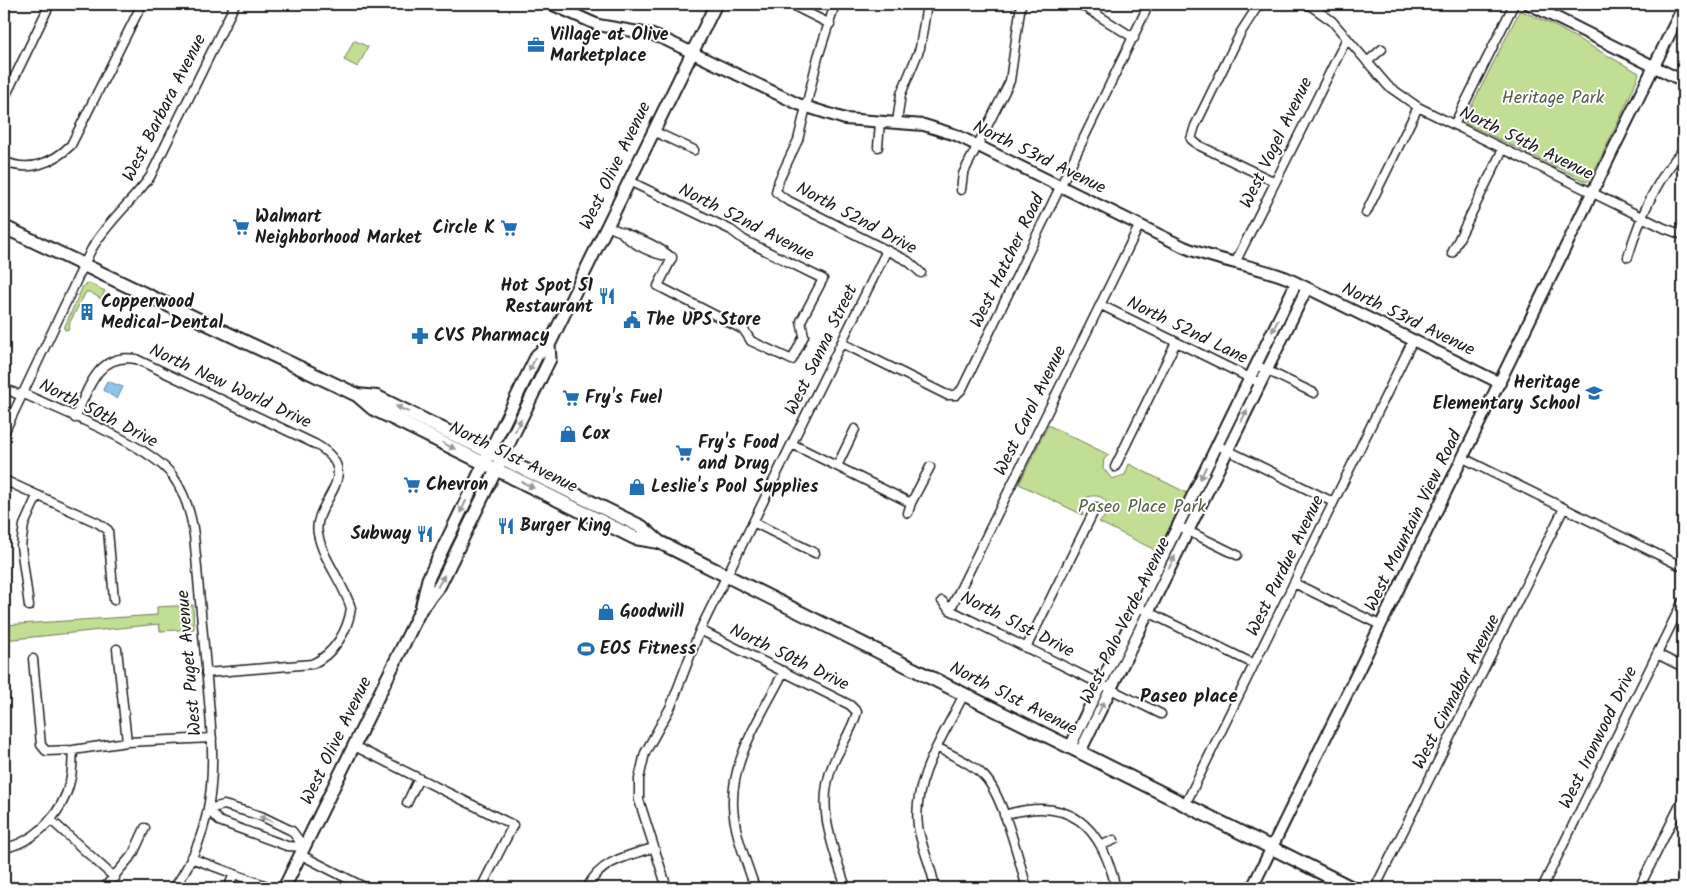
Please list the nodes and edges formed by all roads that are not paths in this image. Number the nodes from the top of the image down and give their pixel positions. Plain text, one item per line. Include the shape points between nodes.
1 (50, 4) edge
2 (142, 4) edge
3 (235, 4) edge
4 (551, 4) edge
5 (716, 4) edge
6 (790, 4) edge
7 (835, 4) edge
8 (926, 4) edge
9 (1021, 4) edge
10 (1080, 4) edge
11 (1149, 4) edge
12 (1259, 4) edge
13 (1308, 4) edge
14 (1514, 4) edge
15 (1528, 4) edge
16 (1683, 7) edge
17 (830, 24) junction
18 (1134, 38) junction
19 (1347, 38) junction
20 (1382, 50) dead end
21 (691, 52) junction
22 (1367, 62) junction
23 (1654, 66) junction
24 (1683, 81) edge
25 (4, 98) edge
26 (1418, 107) junction
27 (807, 108) junction
28 (880, 122) junction
29 (897, 122) junction
30 (1454, 125) junction
31 (653, 131) junction
32 (978, 145) junction
33 (878, 147) dead end
34 (1503, 149) junction
35 (694, 150) dead end
36 (1683, 150) edge
37 (4, 161) edge
38 (629, 181) junction
39 (1275, 182) junction
40 (1061, 187) junction
41 (961, 190) dead end
42 (1593, 193) junction
43 (1366, 213) dead end
44 (1643, 218) junction
45 (607, 226) junction
46 (1139, 226) junction
47 (4, 227) edge
48 (1683, 235) edge
49 (887, 250) junction
50 (1452, 253) dead end
51 (1628, 256) dead end
52 (1236, 263) junction
53 (83, 265) junction
54 (921, 274) dead end
55 (1296, 283) junction
56 (1306, 288) junction
57 (1100, 305) junction
58 (1413, 340) junction
59 (1176, 342) junction
60 (842, 344) junction
61 (549, 345) junction
62 (1256, 365) junction
63 (1266, 370) junction
64 (1250, 378) junction
65 (1500, 382) junction
66 (1260, 383) junction
67 (4, 388) edge
68 (1314, 393) dead end
69 (22, 394) junction
70 (357, 394) junction
71 (76, 418) junction
72 (855, 429) dead end
73 (4, 433) edge
74 (792, 444) junction
75 (1217, 445) junction
76 (1227, 450) junction
77 (490, 451) junction
78 (503, 457) junction
79 (1463, 458) junction
80 (484, 463) junction
81 (837, 466) junction
82 (1115, 466) dead end
83 (930, 467) dead end
84 (497, 469) junction
85 (4, 480) edge
86 (37, 496) junction
87 (1333, 502) junction
88 (910, 503) junction
89 (1096, 507) dead end
90 (1564, 508) junction
91 (190, 513) joint
92 (908, 513) dead end
93 (753, 522) junction
94 (1178, 526) junction
95 (1188, 531) junction
96 (659, 542) junction
97 (815, 553) dead end
98 (1237, 556) dead end
99 (1683, 567) edge
100 (727, 576) junction
101 (1294, 583) junction
102 (114, 600) dead end
103 (942, 601) dead end
104 (1683, 601) edge
105 (29, 606) dead end
106 (1138, 607) junction
107 (421, 609) junction
108 (950, 610) junction
109 (1148, 612) junction
110 (1380, 625) junction
111 (700, 630) junction
112 (1026, 648) junction
113 (116, 649) dead end
114 (1657, 654) junction
115 (33, 659) dead end
116 (1254, 664) junction
117 (1683, 667) edge
118 (784, 671) junction
119 (206, 673) junction
120 (1100, 684) junction
121 (1110, 689) junction
122 (964, 694) junction
123 (1161, 714) dead end
124 (212, 738) junction
125 (127, 742) junction
126 (354, 746) junction
127 (938, 748) junction
128 (73, 750) junction
129 (1075, 750) junction
130 (419, 778) junction
131 (1683, 799) edge
132 (407, 803) dead end
133 (1185, 805) junction
134 (208, 809) junction
135 (1004, 815) junction
136 (51, 820) junction
137 (145, 828) dead end
138 (1114, 840) dead end
139 (1102, 846) junction
140 (4, 848) edge
141 (653, 848) junction
142 (1271, 848) junction
143 (302, 851) junction
144 (192, 858) junction
145 (234, 874) junction
146 (115, 878) junction
147 (264, 885) dead end
148 (104, 888) edge
149 (174, 888) edge
150 (228, 888) edge
151 (284, 888) edge
152 (366, 888) edge
153 (481, 888) edge
154 (588, 888) edge
155 (667, 888) edge
156 (755, 888) edge
157 (846, 888) edge
158 (935, 888) edge
159 (1027, 888) edge
160 (1116, 888) edge
161 (1252, 888) edge
162 (1352, 888) edge
163 (1375, 888) edge
164 (1542, 888) edge
165 (1639, 888) edge

1 - 25 street
2 - 37 street via 76,139 50,161 26,166
3 - 53 street, West Barbara Avenue via 150,177 101,232
4 - 21 street, North 53rd Avenue via 598,25 650,34
5 - 21 main road, West Olive Avenue
6 - 17 street
7 - 17 street
8 - 29 street via 920,48 901,94
9 - 32 street via 1010,81
10 - 18 street
11 - 18 street, West Hatcher Road
12 - 39 street via 1241,32 1191,139
13 - 19 street, North 54th Avenue via 1326,16
14 - 30 street
15 - 23 street
16 - 23 street, West Mountain View Road
17 - 27 street via 818,57
18 - 40 street, West Hatcher Road
19 - 22 street, North 54th Avenue
19 - 39 street, West Vogel Avenue
20 - 22 street
21 - 27 street, North 53rd Avenue
21 - 31 main road, West Olive Avenue
22 - 26 street, North 54th Avenue via 1388,86
23 - 24 street
23 - 42 street, West Mountain View Road
26 - 30 street, North 54th Avenue
26 - 43 street
27 - 28 street, North 53rd Avenue via 845,119
27 - 49 street, North 52nd Drive via 798,140 776,192
28 - 29 street, North 53rd Avenue
28 - 33 street
29 - 32 street, North 53rd Avenue via 933,127
30 - 34 street, North 54th Avenue
31 - 35 street
31 - 38 main road, West Olive Avenue
32 - 40 street, North 53rd Avenue
32 - 41 street via 963,174
34 - 42 street, North 54th Avenue
34 - 50 street
36 - 44 street via 1662,176
38 - 45 main road, West Olive Avenue
38 - 45 street, North 52nd Avenue via 823,279 801,321 804,336 792,360 751,341 744,330 658,286 672,258 631,234
39 - 52 street, West Vogel Avenue
40 - 46 street, North 53rd Avenue
40 - 60 street, West Hatcher Road via 962,389 956,395 947,394
42 - 44 street, North 54th Avenue
42 - 65 street, West Mountain View Road
44 - 48 street, North 54th Avenue
44 - 51 street
45 - 61 main road, West Olive Avenue
46 - 52 street, North 53rd Avenue via 1202,254
46 - 57 street, West Carol Avenue
47 - 53 main road, North 51st Avenue
49 - 54 street, North 52nd Drive via 908,261
49 - 60 street, West Sanna Street
52 - 55 street, North 53rd Avenue via 1270,271
53 - 69 street, West Barbara Avenue
53 - 70 main road, North 51st Avenue
55 - 56 street, North 53rd Avenue
55 -> 62 street, West Palo Verde Avenue
56 - 58 street, North 53rd Avenue
56 - 63 street, West Palo Verde Avenue
57 - 59 street, North 52nd Lane
57 - 108 street, West Carol Avenue
58 - 65 street, North 53rd Avenue
58 - 87 street, West Purdue Avenue
59 - 64 street, North 52nd Lane
59 - 82 street
60 - 74 street, West Sanna Street
61 -> 77 main road, West Olive Avenue via 537,355
78 -> 61 main road, West Olive Avenue via 550,359
62 - 63 street, North 52nd Lane
62 - 64 street, West Palo Verde Avenue
63 - 66 street, West Palo Verde Avenue
63 - 68 street, North 52nd Lane
64 - 66 street, North 52nd Lane
64 - 75 street, West Palo Verde Avenue
65 - 79 street, West Mountain View Road
76 -> 66 street, West Palo Verde Avenue
67 - 69 street, North 50th Drive
69 - 71 street, North 50th Drive
69 - 73 street, West Barbara Avenue
77 -> 70 main road, North 51st Avenue via 377,397
70 -> 80 main road, North 51st Avenue via 372,408
71 - 91 street, North 50th Drive via 155,458 182,490
71 - 119 street, North New World Drive via 99,371 116,359 125,357 136,359 315,444 327,451 336,465 336,483 317,524 322,547 351,608 334,650 312,664
72 - 81 street
74 - 81 street
74 - 93 street, West Sanna Street
75 - 76 street
75 -> 94 street, West Palo Verde Avenue
76 - 87 street
76 - 95 street, West Palo Verde Avenue
77 - 78 main road, North 51st Avenue
77 - 80 main road, West Olive Avenue
78 - 84 main road, West Olive Avenue
78 - 96 main road, North 51st Avenue via 642,526
79 - 90 street
79 - 110 street, West Mountain View Road
80 - 84 main road, North 51st Avenue
80 -> 107 main road, West Olive Avenue via 428,579
81 - 88 street
83 - 88 street
84 -> 96 main road, North 51st Avenue via 635,538
107 -> 84 main road, West Olive Avenue via 440,585
85 - 86 street
86 - 102 street via 108,530
86 - 105 street via 24,525 21,546
87 - 101 street, West Purdue Avenue
88 - 92 street
89 - 112 street
90 - 99 street
90 - 163 street, West Cinnabar Avenue
91 - 119 street, West Puget Avenue
93 - 97 street
93 - 100 street, West Sanna Street
94 - 95 street
94 - 106 street, West Palo Verde Avenue
95 - 98 street
109 -> 95 street, West Palo Verde Avenue
96 - 100 main road, North 51st Avenue
100 - 111 street, West Sanna Street
100 - 122 main road, North 51st Avenue
101 - 110 street
101 - 116 street, West Purdue Avenue
103 - 108 street, North 51st Drive
104 - 114 street, West Ironwood Drive
106 - 109 street
106 - 120 street, West Palo Verde Avenue
107 - 126 main road, West Olive Avenue
108 - 112 street, North 51st Drive
109 - 116 street
109 - 121 street, West Palo Verde Avenue
110 - 142 street, West Mountain View Road
111 - 118 street, North 50th Drive
111 - 141 street, West Sanna Street via 671,706 645,753 639,779 639,800
112 - 120 street, North 51st Drive
113 - 125 street
114 - 117 street
114 - 164 street, West Ironwood Drive
115 - 128 street via 41,745 46,751
116 - 133 street, West Purdue Avenue
118 - 156 street via 735,775 733,808
118 - 157 street, North 50th Drive via 850,705 857,712 826,783 824,805
119 - 124 street, West Puget Avenue
120 - 121 street, North 51st Drive
120 - 129 street, West Palo Verde Avenue
121 - 123 street, North 51st Drive
129 -> 121 street, West Palo Verde Avenue
122 - 127 street
122 - 129 main road, North 51st Avenue
124 - 125 street
124 - 134 street, West Puget Avenue via 214,774
125 - 128 street
126 - 130 street
126 - 143 main road, West Olive Avenue
127 - 135 street via 986,777
127 - 158 street via 921,784 917,810 920,838
128 - 136 street via 71,780
129 - 133 main road, North 51st Avenue
130 - 132 street
130 - 153 street via 512,825
131 - 165 street
133 - 142 main road, North 51st Avenue
134 - 143 street via 219,821
143 -> 134 street via 292,831 261,816 224,805
134 - 144 street, West Puget Avenue
135 - 139 street via 1033,808 1063,812 1082,821
135 - 159 street
136 - 140 street via 31,836
136 - 146 street
137 - 146 street
138 - 139 street
139 - 160 street
141 - 154 street via 608,864 594,876
141 - 155 street
142 - 161 street, West Mountain View Road
142 - 162 main road, North 51st Avenue
143 - 151 main road, West Olive Avenue
143 - 152 street
144 - 145 street
144 - 149 street, West Puget Avenue
145 - 147 street
145 - 150 street
146 - 148 street

